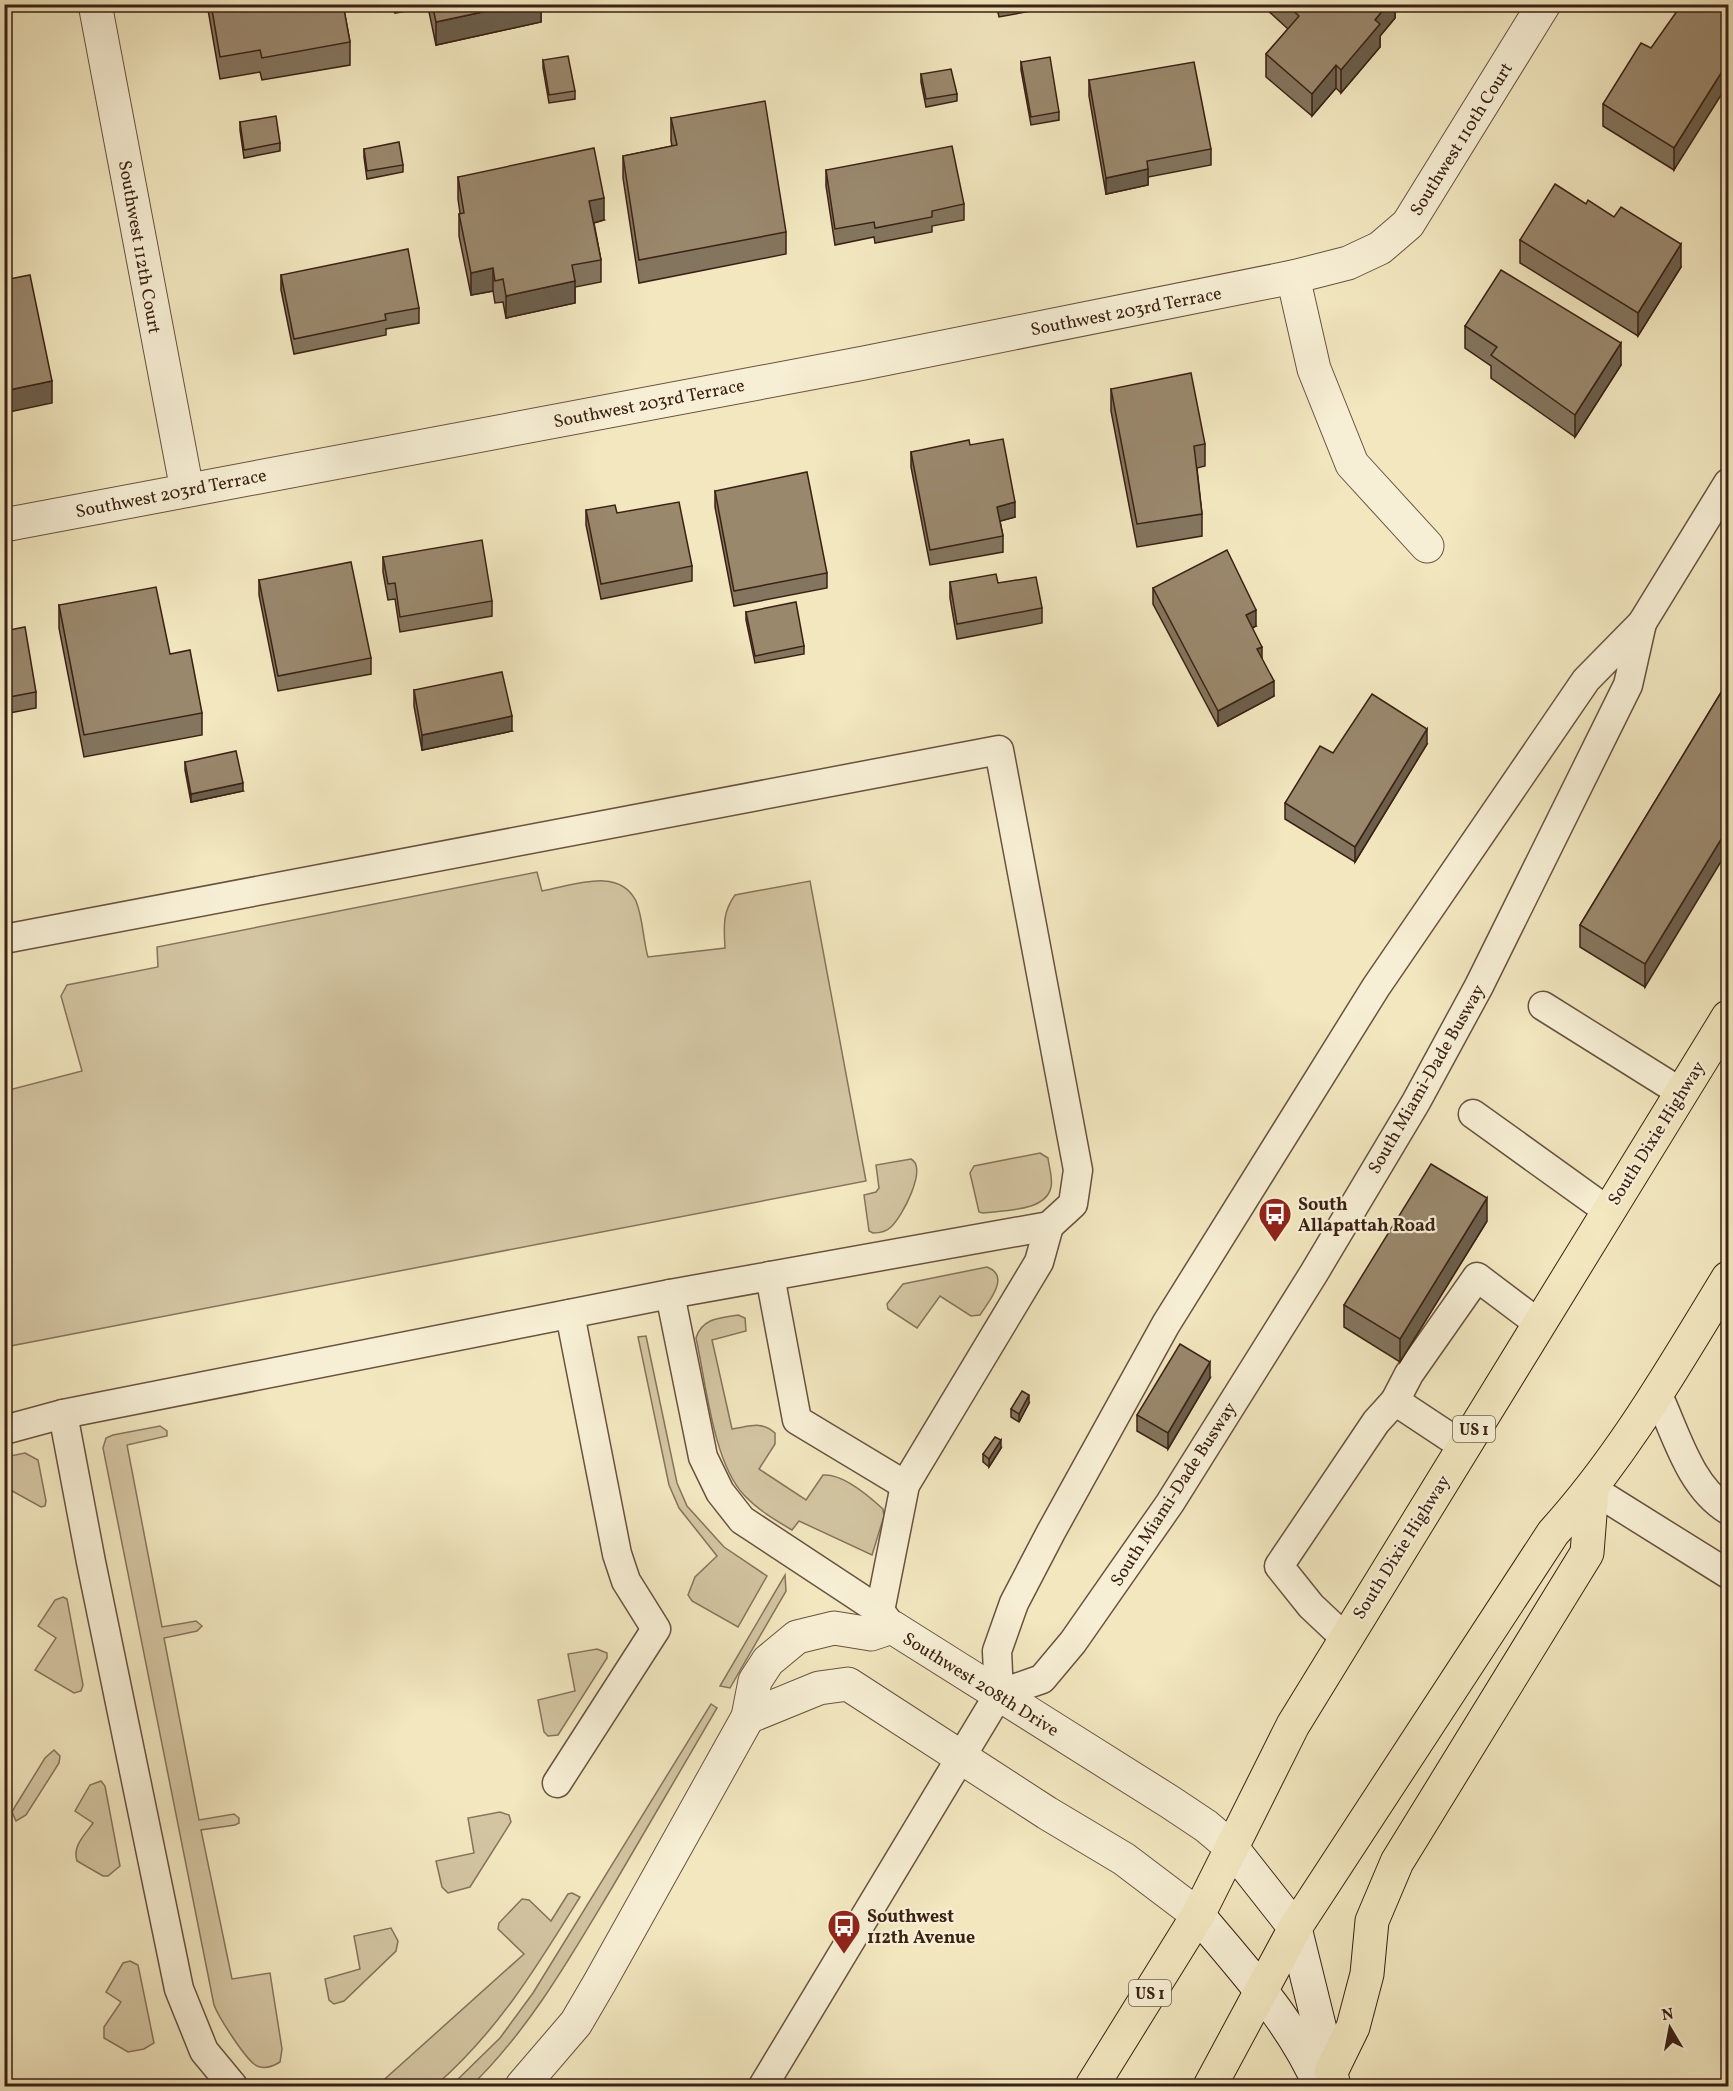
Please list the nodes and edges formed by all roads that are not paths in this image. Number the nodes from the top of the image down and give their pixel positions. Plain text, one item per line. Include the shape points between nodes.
1 (95, 4) edge
2 (1544, 4) edge
3 (1293, 277) junction
4 (1728, 483) edge
5 (187, 490) junction
6 (4, 525) edge
7 (1427, 546) dead end
8 (1642, 623) junction
9 (4, 939) edge
10 (1543, 1006) dead end
11 (1728, 1017) edge
12 (1682, 1093) junction
13 (1473, 1114) dead end
14 (1608, 1211) junction
15 (1049, 1226) junction
16 (770, 1276) junction
17 (1728, 1278) edge
18 (670, 1294) junction
19 (570, 1314) junction
20 (1538, 1323) junction
21 (1657, 1393) junction
22 (1395, 1401) junction
23 (63, 1414) junction
24 (4, 1430) edge
25 (1463, 1446) junction
26 (905, 1485) junction
27 (1592, 1490) junction
28 (1728, 1510) edge
29 (1728, 1574) edge
30 (886, 1619) junction
31 (1345, 1638) junction
32 (999, 1694) junction
33 (748, 1717) junction
34 (961, 1758) junction
35 (557, 1784) dead end
36 (1232, 1848) junction
37 (1198, 1915) junction
38 (1295, 1928) junction
39 (1260, 1989) junction
40 (1328, 2082) edge
41 (233, 2086) edge
42 (522, 2086) edge
43 (763, 2086) edge
44 (1092, 2086) edge
45 (1210, 2086) edge

1 - 5 street, Southwest 112th Court
2 - 3 street, Southwest 110th Court via 1408,224 1380,248 1348,263
3 - 5 street, Southwest 203rd Terrace via 864,363
3 - 7 street via 1314,369 1352,464
4 - 8 lane, South Miami-Dade Busway
5 - 6 street, Southwest 203rd Terrace
8 - 32 lane, South Miami-Dade Busway via 1586,680 1376,987 1166,1324 1014,1604 997,1651
8 - 32 lane, South Miami-Dade Busway via 1628,685 1479,986 1416,1102 1314,1273 1170,1503 1073,1642 1042,1678
9 - 15 lane via 999,750 1078,1170 1073,1204
10 - 12 lane
11 - 12 highway, South Dixie Highway / US 1
12 - 14 highway, South Dixie Highway / US 1
13 - 14 lane
14 - 20 highway, South Dixie Highway / US 1
15 - 16 lane
15 - 26 lane via 1039,1262
16 - 18 lane
16 - 26 lane via 796,1420
17 - 21 highway
18 - 19 lane
18 - 30 lane via 703,1456 720,1492 742,1520
19 - 23 lane
19 - 35 lane via 617,1554 626,1581 656,1629
20 - 22 lane via 1477,1277 1409,1374
20 - 25 highway, South Dixie Highway / US 1
21 - 27 highway
21 - 28 lane via 1696,1478
22 - 25 lane
22 - 31 lane via 1376,1422 1279,1566 1311,1606
23 - 24 lane
23 - 41 lane via 174,1969 204,2051
25 - 31 highway, South Dixie Highway / US 1
26 - 30 lane
27 - 29 lane
27 - 38 highway via 1553,1533
27 - 40 highway via 1587,1553 1397,1862 1372,1922 1367,1974 1353,2027
30 - 32 street, Southwest 208th Drive
30 - 33 street, Southwest 208th Drive via 871,1634 834,1628 797,1637 768,1661 755,1681
31 - 36 highway, South Dixie Highway / US 1 via 1293,1725
32 - 34 lane
32 - 36 street, Southwest 208th Drive via 1188,1814
33 - 34 street via 819,1688 848,1684
33 - 42 street, Southwest 208th Drive via 576,2023
34 - 37 street via 1124,1859
34 - 43 lane
36 - 37 highway, South Dixie Highway / US 1
36 - 38 street
37 - 39 street
37 - 44 highway, South Dixie Highway / US 1
38 - 39 highway
38 - 40 street
39 - 40 street via 1313,2069
39 - 45 highway

